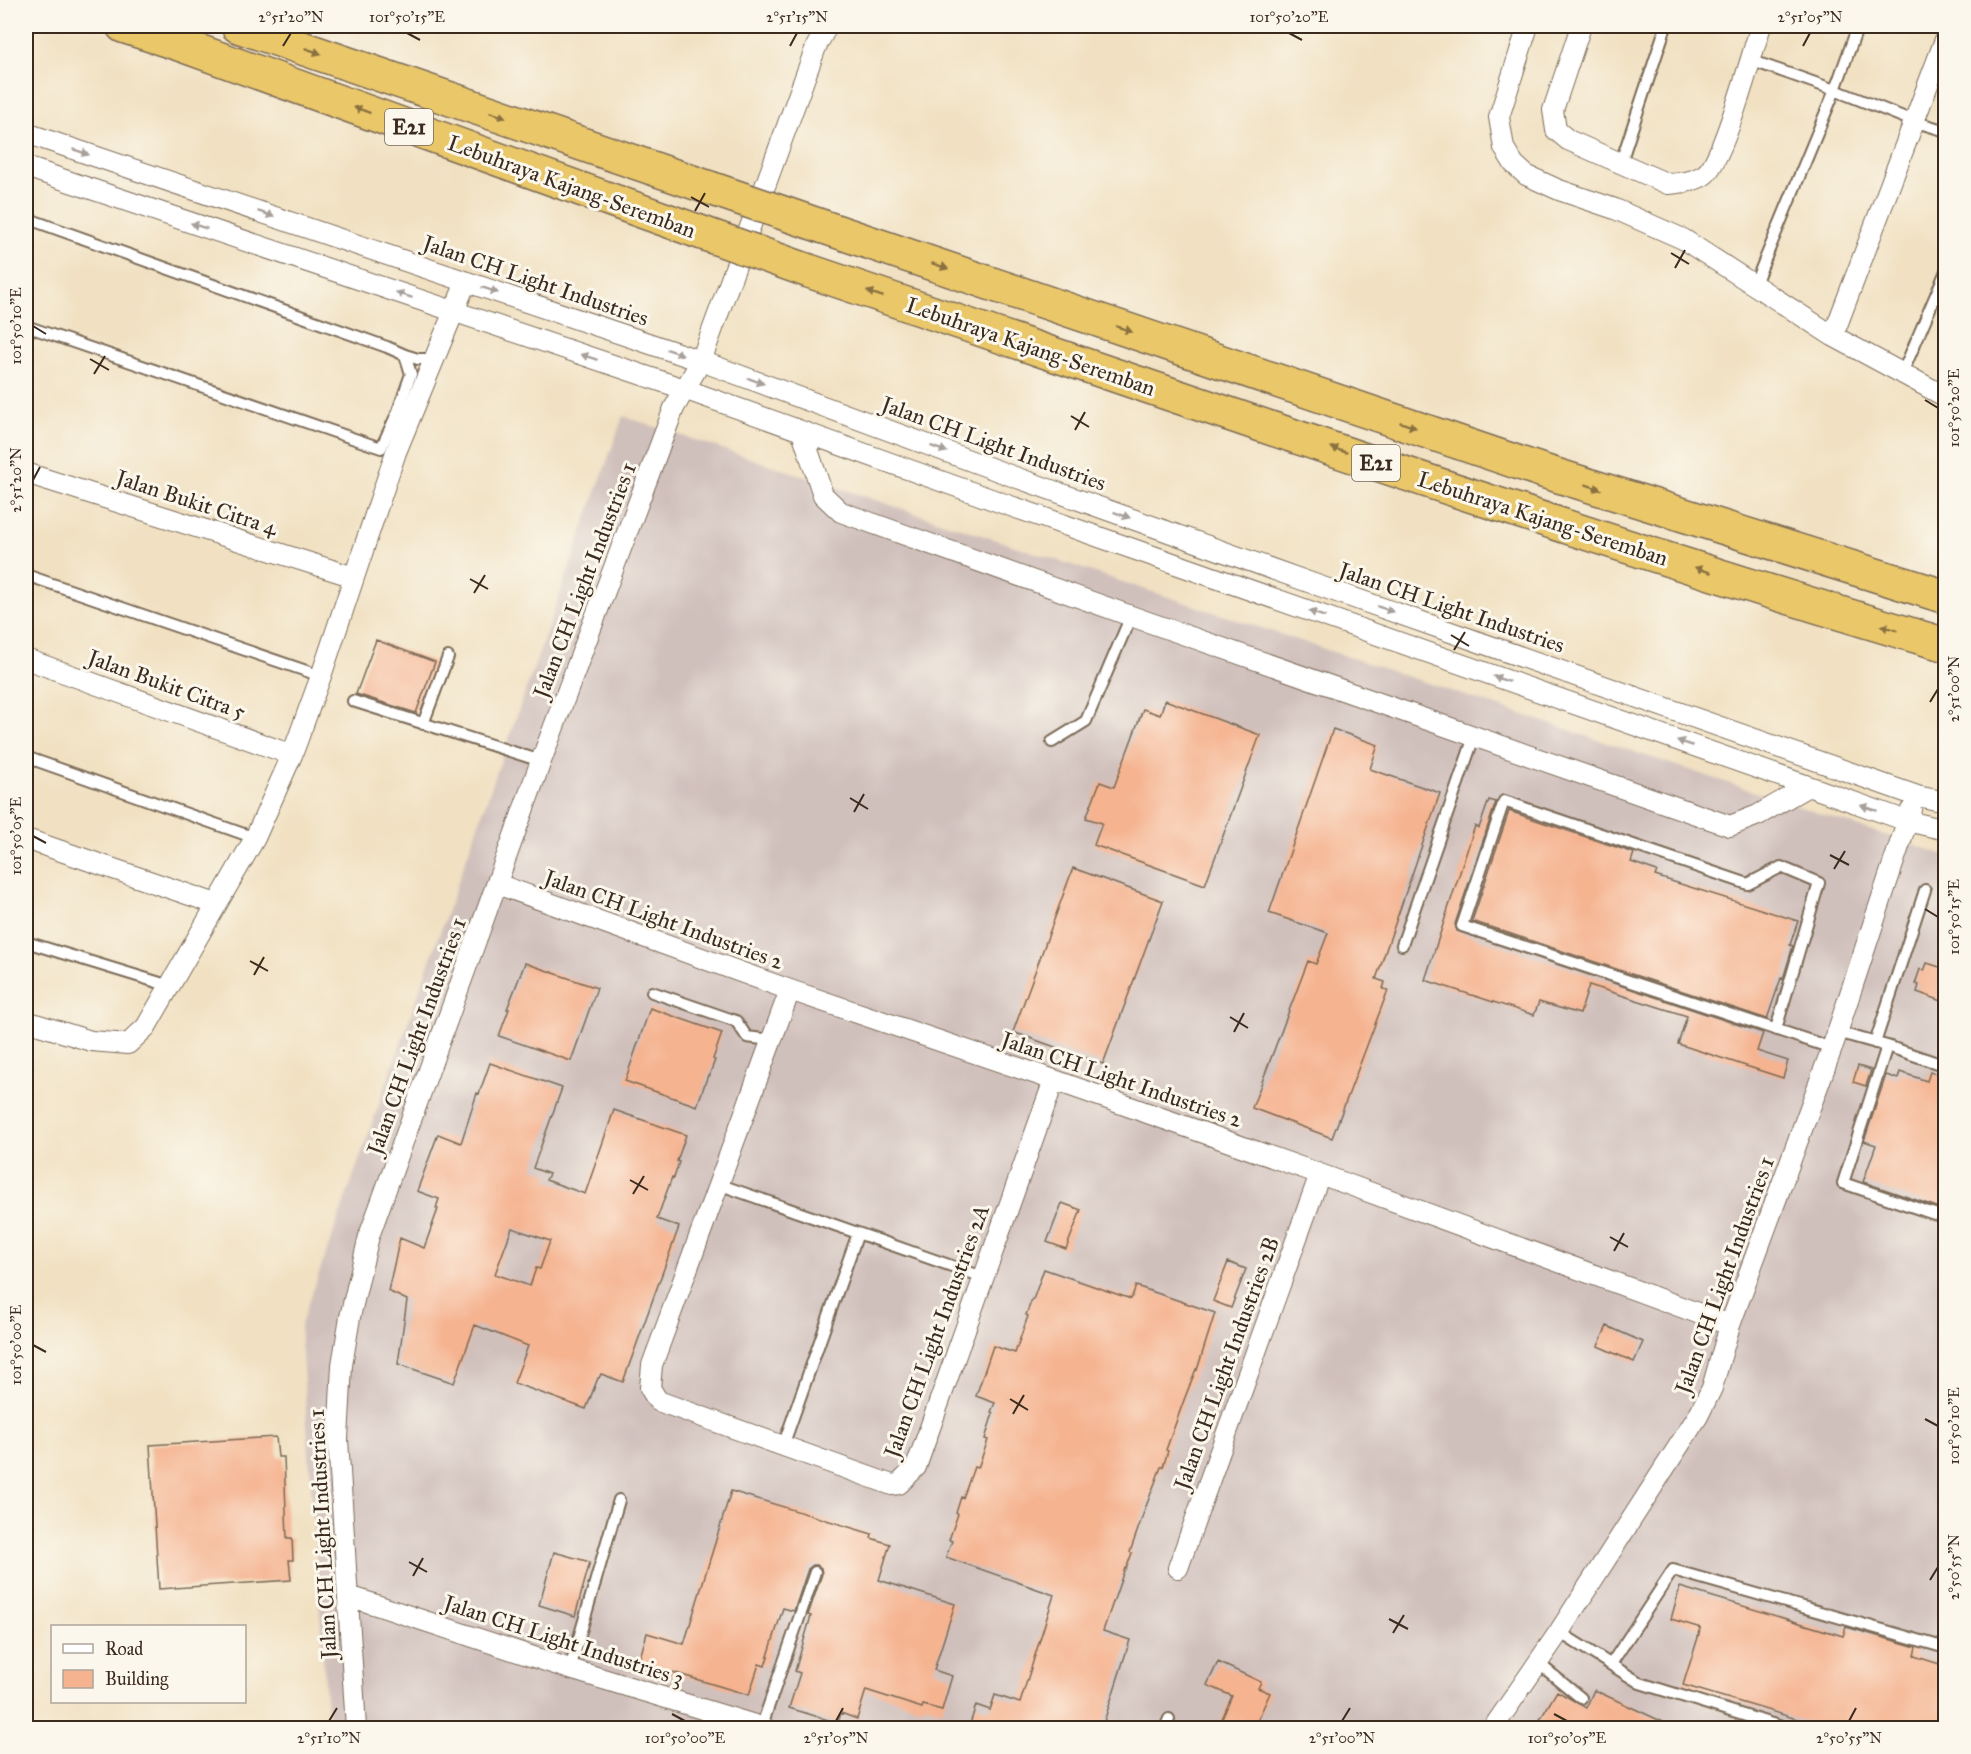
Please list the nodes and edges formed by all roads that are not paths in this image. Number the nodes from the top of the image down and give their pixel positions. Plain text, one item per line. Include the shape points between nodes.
1 (123, 26) edge
2 (238, 26) edge
3 (826, 26) edge
4 (1528, 26) edge
5 (1581, 26) edge
6 (1666, 26) edge
7 (1761, 26) edge
8 (1858, 26) edge
9 (1946, 37) edge
10 (1750, 60) junction
11 (1835, 90) junction
12 (1913, 121) junction
13 (1946, 131) edge
14 (26, 133) edge
15 (1621, 162) junction
16 (26, 167) edge
17 (26, 218) edge
18 (1946, 271) edge
19 (466, 282) junction
20 (1754, 286) junction
21 (454, 311) junction
22 (26, 326) edge
23 (1833, 336) junction
24 (405, 355) junction
25 (434, 359) junction
26 (701, 361) junction
27 (1902, 374) junction
28 (684, 389) junction
29 (1946, 397) edge
30 (802, 432) junction
31 (388, 450) junction
32 (26, 473) edge
33 (26, 575) edge
34 (354, 577) junction
35 (1946, 597) edge
36 (1131, 616) junction
37 (1946, 645) edge
38 (448, 657) dead end
39 (26, 659) edge
40 (321, 676) junction
41 (352, 701) dead end
42 (423, 724) junction
43 (1474, 737) junction
44 (1052, 742) dead end
45 (292, 755) junction
46 (26, 757) edge
47 (541, 761) junction
48 (1808, 786) junction
49 (1917, 796) junction
50 (1946, 802) edge
51 (1907, 821) junction
52 (1946, 830) edge
53 (255, 838) junction
54 (26, 839) edge
55 (497, 884) junction
56 (1925, 890) dead end
57 (216, 904) junction
58 (26, 942) edge
59 (1402, 945) dead end
60 (170, 986) junction
61 (790, 990) junction
62 (652, 992) dead end
63 (26, 1021) edge
64 (1776, 1029) junction
65 (770, 1040) junction
66 (1834, 1040) junction
67 (1875, 1043) junction
68 (1887, 1046) junction
69 (1946, 1066) edge
70 (1054, 1080) junction
71 (1320, 1174) junction
72 (718, 1184) junction
73 (1946, 1218) edge
74 (858, 1233) junction
75 (983, 1277) junction
76 (1730, 1325) junction
77 (783, 1446) junction
78 (619, 1500) dead end
79 (1178, 1568) dead end
80 (815, 1572) dead end
81 (349, 1596) junction
82 (1558, 1632) junction
83 (1946, 1648) edge
84 (1537, 1662) junction
85 (1611, 1664) junction
86 (570, 1669) junction
87 (1581, 1698) dead end
88 (356, 1728) edge
89 (763, 1728) edge
90 (1493, 1728) edge
91 (1785, 1728) edge

37 -> 1 highway, Lebuhraya Kajang-Seremban / E21, bridge via 1513,509 809,271
2 -> 35 highway, Lebuhraya Kajang-Seremban / E21, bridge via 1543,471
3 - 26 street, Jalan CH Light Industries 1
4 - 20 street via 1499,117 1504,148 1514,164 1526,175 1559,190 1683,239
5 - 15 street via 1553,110 1556,130 1568,140
6 - 15 lane
7 - 10 street
8 - 11 lane
9 - 12 street
10 - 11 lane
10 - 15 street via 1725,140 1706,174 1686,183 1668,184
11 - 12 lane
11 - 20 lane
12 - 13 lane
12 - 23 street
14 -> 19 street, Jalan CH Light Industries
21 -> 16 street
17 - 24 lane
18 - 27 lane
19 - 21 street
19 -> 26 street, Jalan CH Light Industries
20 - 23 street
21 - 25 street
28 -> 21 street
22 - 31 lane
23 - 27 street
24 - 25 lane
24 - 31 lane via 411,374
25 - 31 street
26 - 28 street, Jalan CH Light Industries 1
26 -> 49 street, Jalan CH Light Industries via 1302,580
27 - 29 street
28 - 30 street
28 - 47 street, Jalan CH Light Industries 1
30 - 36 street via 823,495 842,512
48 -> 30 street
31 - 34 street
32 - 34 street, Jalan Bukit Citra 4
33 - 40 lane
34 - 40 street
36 - 43 street
36 - 44 lane via 1086,721
38 - 42 lane
39 - 45 street, Jalan Bukit Citra 5
40 - 45 street
41 - 42 lane
42 - 47 lane
43 - 48 street via 1730,826
43 - 59 lane
45 - 53 street
46 - 53 lane
47 - 55 street, Jalan CH Light Industries 1
51 -> 48 street
49 - 50 street, Jalan CH Light Industries
49 - 51 street, Jalan CH Light Industries 1
51 - 52 street
51 - 66 street, Jalan CH Light Industries 1
53 - 57 street
54 - 57 street
55 - 61 street, Jalan CH Light Industries 2
55 - 81 street, Jalan CH Light Industries 1 via 369,1236 350,1317 342,1365 338,1439
56 - 67 lane
57 - 60 street
58 - 60 lane
60 - 63 street via 146,1028 128,1044 91,1041
61 - 65 street, Jalan CH Light Industries 2A
61 - 70 street, Jalan CH Light Industries 2
62 - 65 lane via 736,1021 747,1037
64 - 64 lane via 1819,883 1781,867 1748,884 1504,801 1462,926
64 - 66 lane
65 - 72 street, Jalan CH Light Industries 2A
66 - 67 lane
66 - 76 street, Jalan CH Light Industries 1
67 - 68 lane
68 - 69 lane
68 - 73 lane via 1843,1183
70 - 71 street, Jalan CH Light Industries 2
70 - 75 street, Jalan CH Light Industries 2A
71 - 76 street, Jalan CH Light Industries 2
71 - 79 street, Jalan CH Light Industries 2B
72 - 74 lane
72 - 77 street, Jalan CH Light Industries 2A via 651,1365 650,1388 658,1401
74 - 75 lane
74 - 77 lane
75 - 77 street, Jalan CH Light Industries 2A via 916,1467 899,1484 892,1485
76 - 82 street, Jalan CH Light Industries 1 via 1712,1388 1698,1416
78 - 86 lane
80 - 89 lane
81 - 86 street, Jalan CH Light Industries 3
81 - 88 street, Jalan CH Light Industries 1
82 - 84 street, Jalan CH Light Industries 1
82 - 85 lane
83 - 85 lane via 1673,1570
84 - 87 lane
84 - 90 street, Jalan CH Light Industries 1
85 - 91 lane via 1640,1683
86 - 89 street, Jalan CH Light Industries 3

